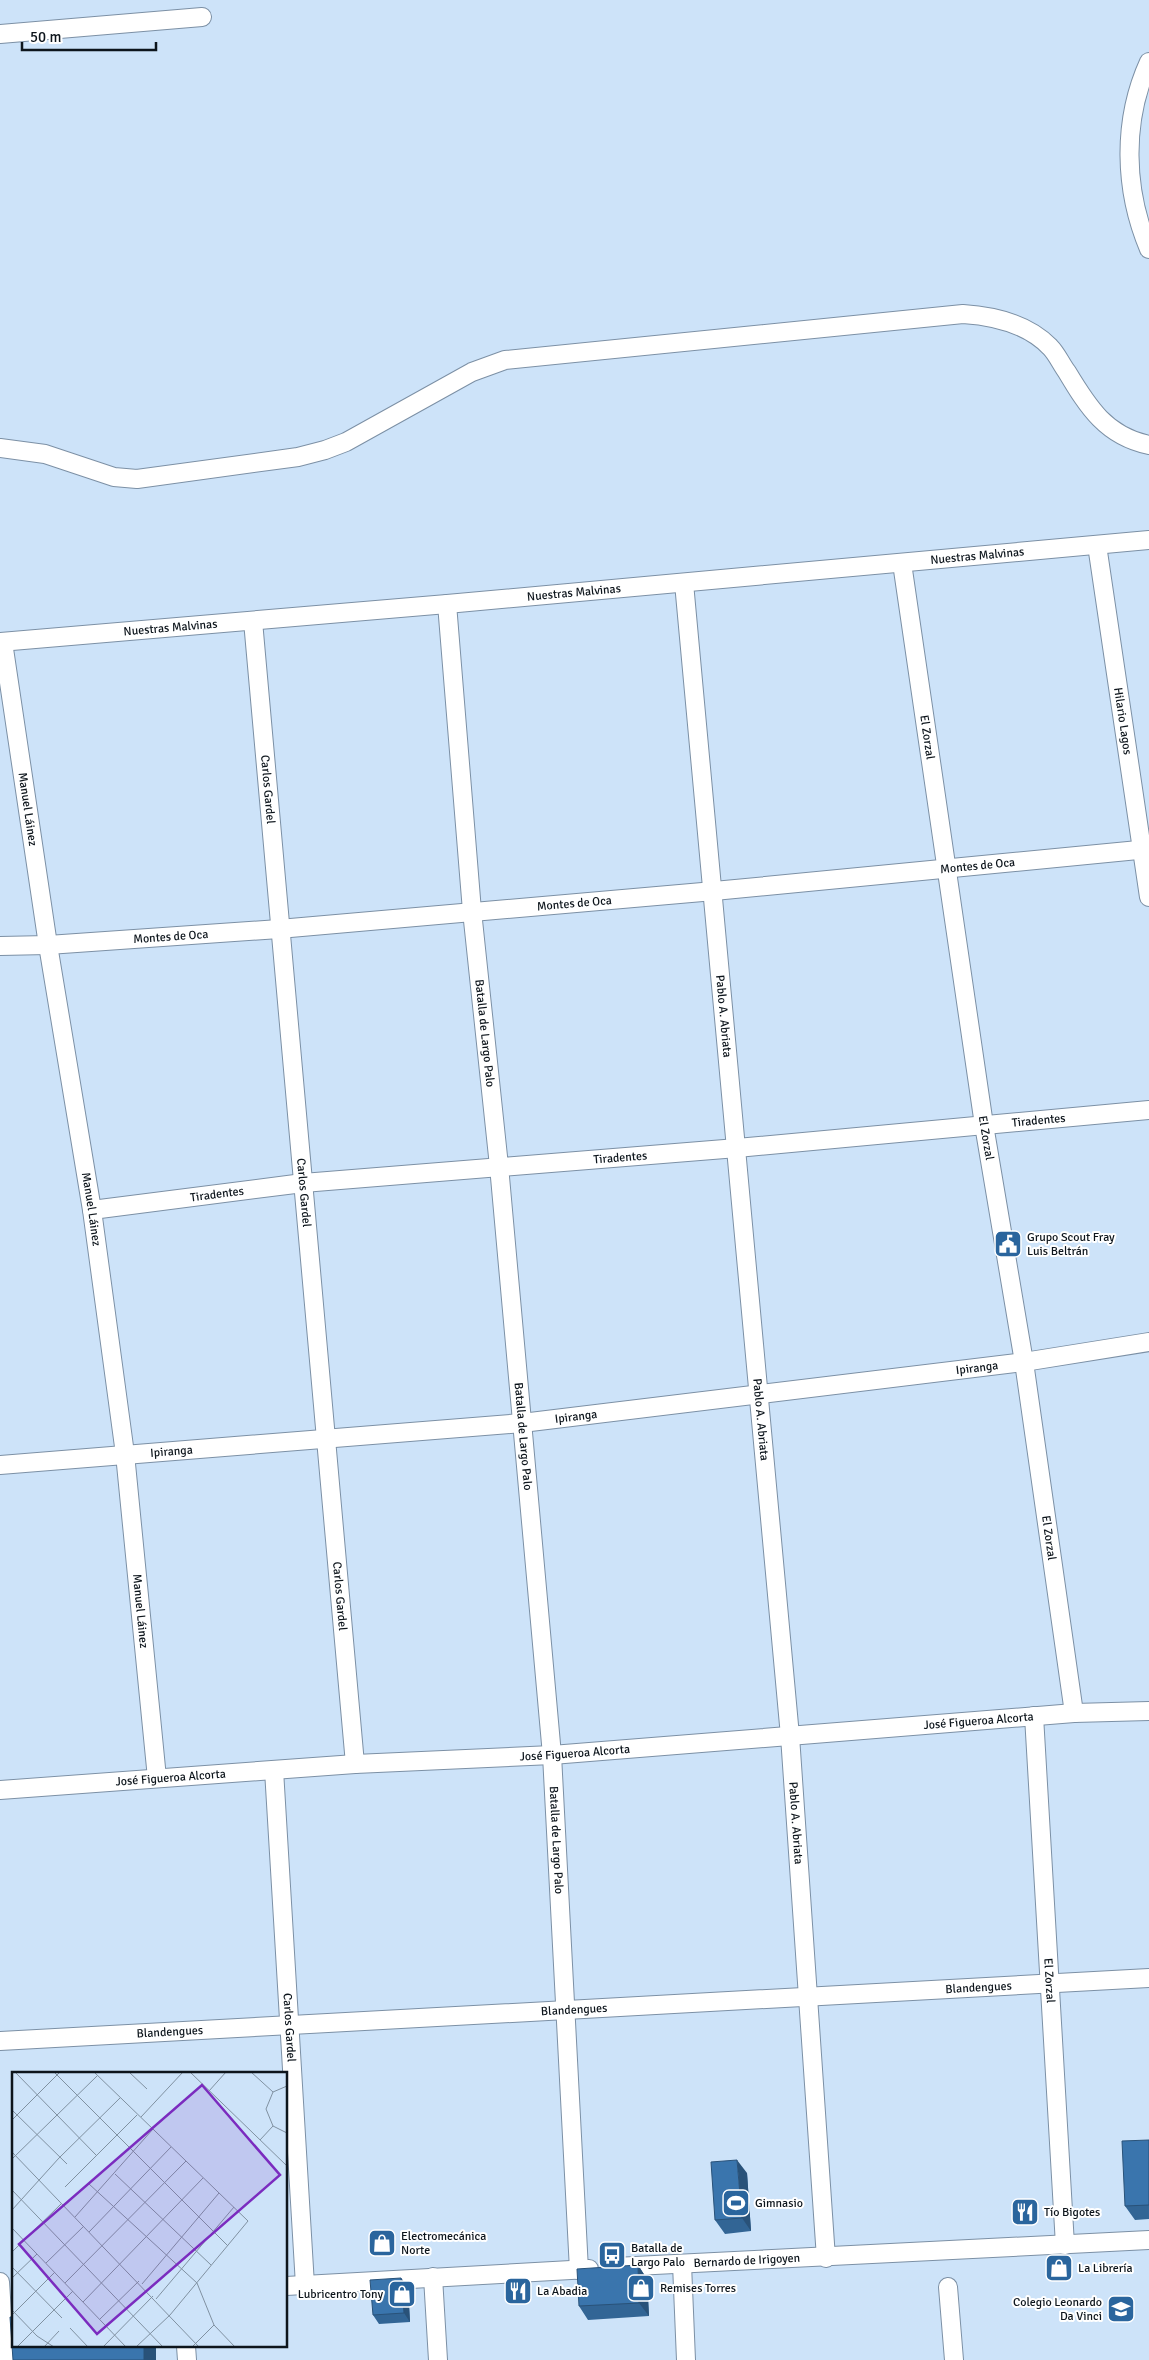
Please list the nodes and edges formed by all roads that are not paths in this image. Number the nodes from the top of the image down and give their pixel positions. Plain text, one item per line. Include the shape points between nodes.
1 (202, 17) dead end
2 (0, 34) edge
3 (1149, 62) edge
4 (1149, 249) edge
5 (1149, 445) edge
6 (0, 448) edge
7 (1149, 540) edge
8 (1097, 545) junction
9 (902, 562) junction
10 (684, 583) junction
11 (447, 604) junction
12 (253, 622) junction
13 (2, 642) edge
14 (1145, 850) edge
15 (947, 869) junction
16 (714, 891) junction
17 (1149, 897) edge
18 (472, 911) junction
19 (279, 929) junction
20 (48, 945) junction
21 (0, 946) edge
22 (1149, 1110) edge
23 (984, 1125) junction
24 (737, 1148) junction
25 (499, 1166) junction
26 (303, 1183) junction
27 (92, 1210) junction
28 (1149, 1342) edge
29 (1024, 1362) junction
30 (760, 1394) junction
31 (522, 1423) junction
32 (325, 1440) junction
33 (125, 1454) junction
34 (0, 1464) edge
35 (1149, 1710) edge
36 (1074, 1713) junction
37 (1034, 1716) junction
38 (790, 1736) junction
39 (552, 1755) junction
40 (355, 1764) junction
41 (274, 1770) junction
42 (157, 1778) junction
43 (0, 1790) edge
44 (1149, 1978) edge
45 (1049, 1983) junction
46 (809, 1996) junction
47 (565, 2010) junction
48 (288, 2025) junction
49 (0, 2041) edge
50 (1149, 2240) edge
51 (1065, 2245) junction
52 (826, 2258) junction
53 (682, 2264) junction
54 (580, 2270) junction
55 (433, 2277) junction
56 (0, 2282) edge
57 (305, 2284) junction
58 (288, 2286) edge
59 (948, 2287) dead end
60 (5, 2301) edge
61 (5, 2360) edge
62 (438, 2360) edge
63 (686, 2360) edge
64 (954, 2360) edge

1 - 2 street
3 - 4 street via 1135,103 1129,153 1133,204
5 - 6 street via 1118,434 1091,411 1051,347 1037,335 985,315 963,314 505,360 472,372 346,442 298,458 137,479 114,477 45,454
7 - 8 street, Nuestras Malvinas
8 - 9 street, Nuestras Malvinas
8 - 14 street, Hilario Lagos
9 - 10 street, Nuestras Malvinas
9 - 15 street, El Zorzal
10 - 11 street, Nuestras Malvinas
10 - 16 street, Pablo A. Abriata
11 - 12 street, Nuestras Malvinas
11 - 18 street, Batalla de Largo Palo
12 - 13 street, Nuestras Malvinas
12 - 19 street, Carlos Gardel
13 - 20 street, Manuel Láinez
14 - 15 street, Montes de Oca
14 - 17 street, Hilario Lagos
15 - 16 street, Montes de Oca
15 - 23 street, El Zorzal
16 - 18 street, Montes de Oca
16 - 24 street, Pablo A. Abriata
18 - 19 street, Montes de Oca
18 - 25 street, Batalla de Largo Palo
19 - 20 street, Montes de Oca
19 - 26 street, Carlos Gardel
20 - 21 street, Montes de Oca
20 - 27 street, Manuel Láinez
22 - 23 street, Tiradentes
23 - 24 street, Tiradentes
23 - 29 street, El Zorzal
24 - 25 street, Tiradentes
24 - 30 street, Pablo A. Abriata
25 - 26 street, Tiradentes
25 - 31 street, Batalla de Largo Palo
26 - 27 street, Tiradentes
26 - 32 street, Carlos Gardel
27 - 33 street, Manuel Láinez
28 - 29 street, Ipiranga
29 - 30 street, Ipiranga
29 - 36 street, El Zorzal
30 - 31 street, Ipiranga
30 - 38 street, Pablo A. Abriata
31 - 32 street, Ipiranga
31 - 39 street, Batalla de Largo Palo
32 - 33 street, Ipiranga
32 - 40 street, Carlos Gardel
33 - 34 street, Ipiranga
33 - 42 street, Manuel Láinez
35 - 36 street, José Figueroa Alcorta
36 - 37 street, José Figueroa Alcorta
37 - 38 street, José Figueroa Alcorta
37 - 45 street, El Zorzal
38 - 39 street, José Figueroa Alcorta
38 - 46 street, Pablo A. Abriata
39 - 40 street, José Figueroa Alcorta
39 - 47 street, Batalla de Largo Palo
40 - 41 street, José Figueroa Alcorta
41 - 42 street, José Figueroa Alcorta
41 - 48 street, Carlos Gardel
42 - 43 street, José Figueroa Alcorta
44 - 45 street, Blandengues
45 - 46 street, Blandengues
45 - 51 street, El Zorzal
46 - 47 street, Blandengues
46 - 52 street, Pablo A. Abriata
47 - 48 street, Blandengues
47 - 54 street, Batalla de Largo Palo
48 - 49 street, Blandengues
48 - 57 street, Carlos Gardel
50 - 51 street, Bernardo de Irigoyen
51 - 52 street, Bernardo de Irigoyen
52 - 53 street, Bernardo de Irigoyen
53 - 54 street, Bernardo de Irigoyen
53 - 63 street
54 - 55 street, Bernardo de Irigoyen
55 - 57 street, Bernardo de Irigoyen
55 - 62 street
56 - 60 street
57 - 58 street, Bernardo de Irigoyen
59 - 64 street
60 - 61 street

